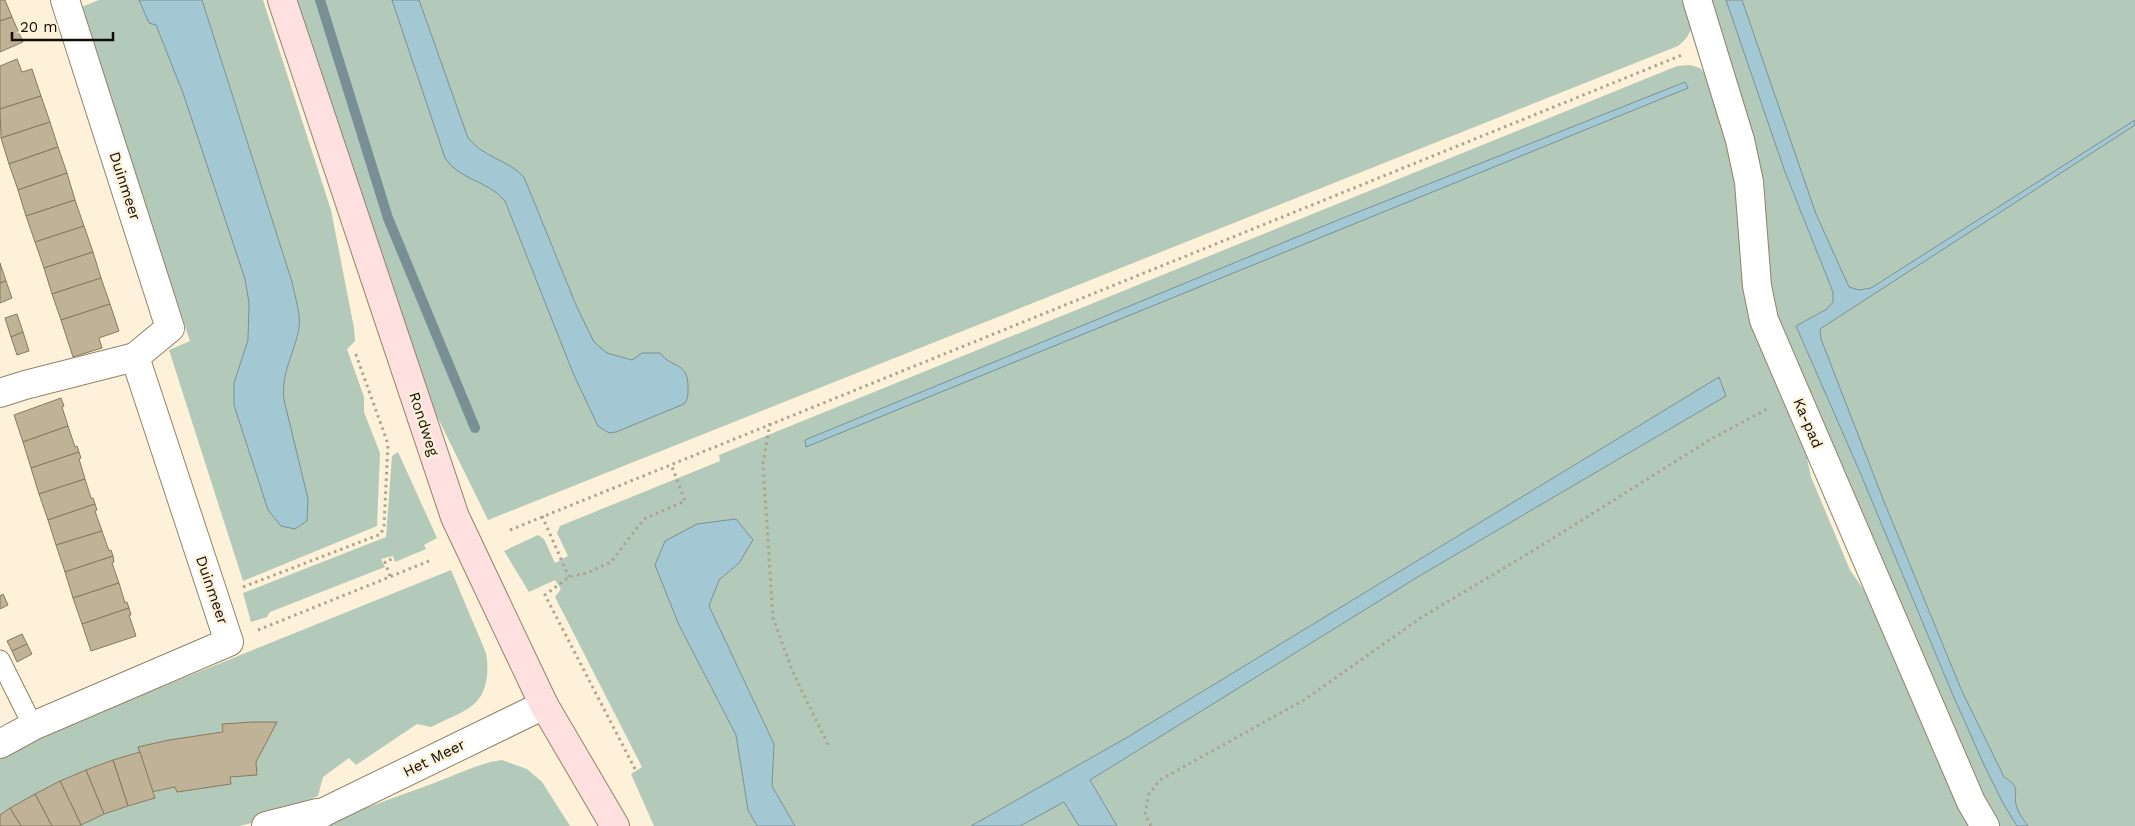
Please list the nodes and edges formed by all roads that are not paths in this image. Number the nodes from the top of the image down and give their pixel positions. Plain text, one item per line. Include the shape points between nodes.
1 (65, 0) edge
2 (282, 0) edge
3 (1697, 0) edge
4 (134, 357) junction
5 (12, 389) edge
6 (0, 660) edge
7 (544, 705) junction
8 (33, 726) junction
9 (0, 744) edge
10 (324, 812) junction
11 (266, 826) edge
12 (300, 826) edge
13 (615, 826) edge
14 (1985, 826) edge

1 - 4 street, Duinmeer via 170,328
2 - 7 main road, Rondweg via 455,517
3 - 14 street, Ka-pad via 1740,140 1749,182 1757,286 1764,320 1971,802
4 - 5 street, Duinmeer
4 - 8 street, Duinmeer via 229,642
6 - 8 lane
7 - 10 street, Het Meer
7 - 13 main road, Rondweg
8 - 9 street, Duinmeer
10 - 11 street, Het Meer
10 - 12 street, Het Meer

